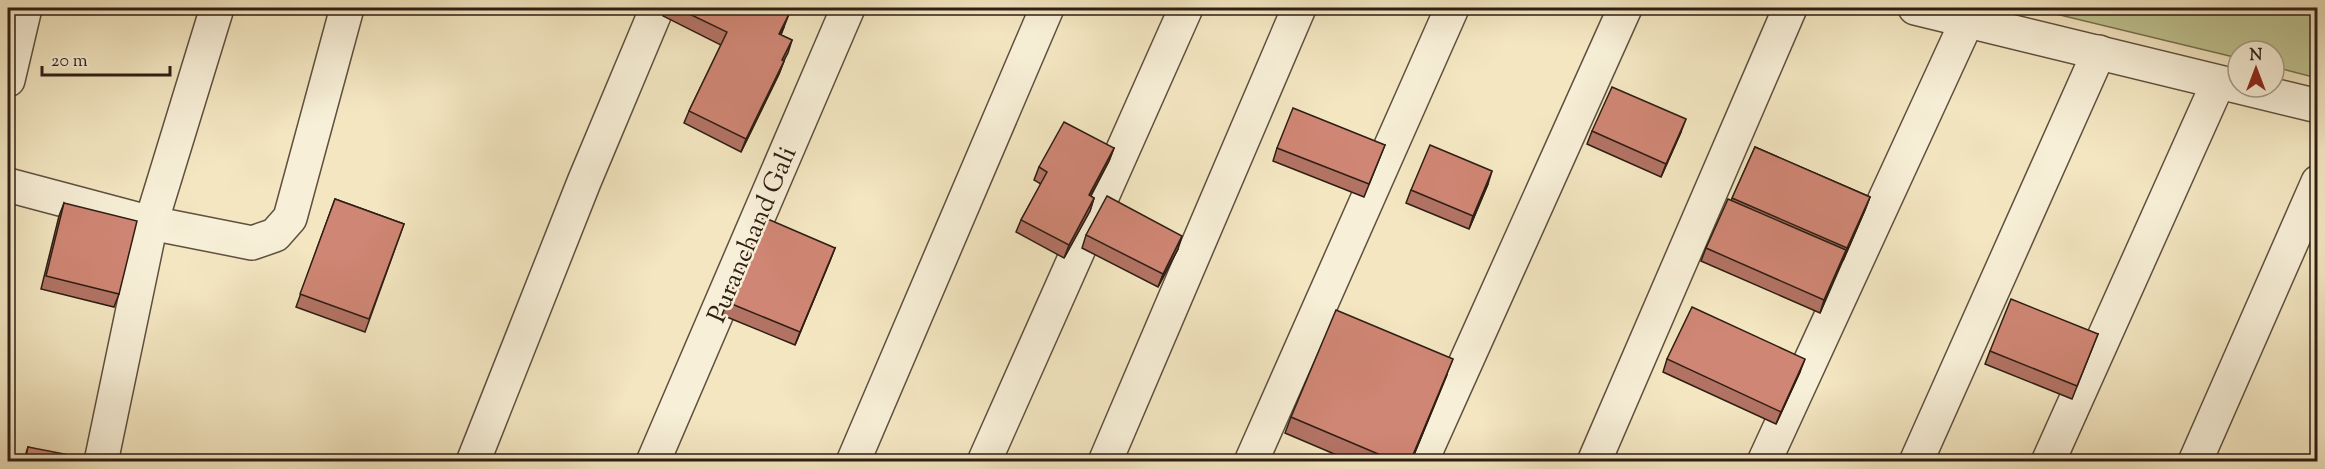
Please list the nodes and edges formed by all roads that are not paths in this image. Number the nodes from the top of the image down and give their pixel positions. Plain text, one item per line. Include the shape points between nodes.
1 (25, 8) edge
2 (217, 8) edge
3 (347, 8) edge
4 (657, 8) edge
5 (848, 8) edge
6 (1047, 8) edge
7 (1186, 8) edge
8 (1299, 8) edge
9 (1452, 8) edge
10 (1625, 8) edge
11 (1790, 8) edge
12 (1915, 8) edge
13 (1967, 21) junction
14 (2099, 52) junction
15 (8, 80) edge
16 (2218, 83) junction
17 (2318, 106) edge
18 (2318, 182) edge
19 (8, 185) edge
20 (151, 223) junction
21 (101, 462) edge
22 (472, 462) edge
23 (653, 462) edge
24 (853, 462) edge
25 (984, 462) edge
26 (1105, 462) edge
27 (1251, 462) edge
28 (1421, 462) edge
29 (1594, 462) edge
30 (1764, 462) edge
31 (1916, 462) edge
32 (2048, 462) edge
33 (2195, 462) edge

1 - 15 street
2 - 20 street
3 - 20 street via 290,218 275,235 252,243
4 - 22 street
5 - 23 street, Puranchand Gali
6 - 24 street
7 - 25 street
8 - 26 street
9 - 27 street
10 - 28 street
11 - 29 street
12 - 13 street
13 - 14 street
13 - 30 street
14 - 16 street
14 - 31 street
16 - 17 street
16 - 32 street
18 - 33 street
19 - 20 street
20 - 21 street

